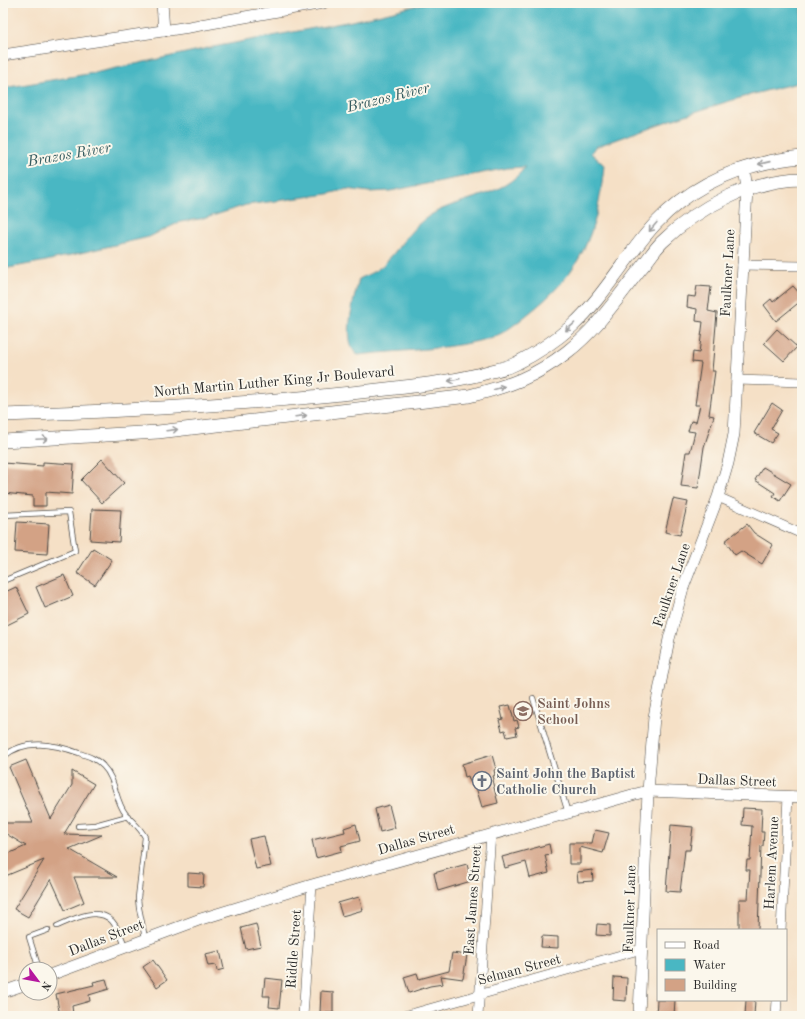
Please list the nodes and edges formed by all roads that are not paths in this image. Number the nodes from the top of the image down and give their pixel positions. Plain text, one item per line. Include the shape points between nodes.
1 (162, 3) edge
2 (323, 3) edge
3 (164, 31) junction
4 (3, 55) edge
5 (802, 157) edge
6 (744, 168) junction
7 (802, 179) edge
8 (747, 190) junction
9 (742, 265) junction
10 (802, 266) edge
11 (737, 380) junction
12 (802, 382) edge
13 (3, 415) edge
14 (3, 440) edge
15 (718, 497) junction
16 (3, 515) edge
17 (802, 534) edge
18 (3, 581) edge
19 (534, 698) dead end
20 (3, 757) edge
21 (648, 791) junction
22 (788, 797) junction
23 (802, 797) edge
24 (568, 812) junction
25 (128, 816) junction
26 (78, 826) dead end
27 (491, 834) junction
28 (312, 885) junction
29 (57, 926) dead end
30 (781, 929) edge
31 (48, 930) dead end
32 (145, 938) junction
33 (125, 946) junction
34 (642, 949) junction
35 (36, 961) edge
36 (58, 971) edge
37 (18, 987) edge
38 (3, 992) edge
39 (479, 994) junction
40 (777, 1001) edge
41 (303, 1016) edge
42 (404, 1016) edge
43 (478, 1016) edge
44 (639, 1016) edge
45 (776, 1016) edge

1 - 3 street
2 - 3 street
3 - 4 street
5 -> 6 main road, North Martin Luther King Jr Boulevard
6 - 8 street, Faulkner Lane
6 -> 13 main road, North Martin Luther King Jr Boulevard via 720,176 685,197 656,222 574,325 546,346 515,364 450,382 321,396
7 - 8 main road
8 - 9 street, Faulkner Lane
14 -> 8 main road via 158,432 469,396 502,388 537,374 597,325 661,243 692,218 721,200
9 - 10 street
9 - 11 street, Faulkner Lane
11 - 12 street
11 - 15 street, Faulkner Lane via 734,434
15 - 17 street
15 - 21 street, Faulkner Lane via 683,588 669,639 654,717
16 - 18 lane via 69,512 74,551
19 - 24 lane
20 - 25 lane via 11,750 31,744 51,744 92,758 104,766
21 - 22 street, Dallas Street
21 - 24 street, Dallas Street
21 - 34 street, Faulkner Lane
22 - 23 street, Dallas Street
22 - 30 street, Harlem Avenue
24 - 27 street, Dallas Street
25 - 26 lane via 95,825
25 - 32 lane via 142,829 145,837 138,903
27 - 28 street, Dallas Street
27 - 39 street, East James Street
28 - 32 street, Dallas Street
28 - 41 street, Riddle Street
29 - 33 lane via 80,916 104,916 114,924
31 - 35 lane via 28,938
32 - 33 street, Dallas Street
33 - 36 street, Dallas Street
34 - 39 street, Selman Street
34 - 44 street, Faulkner Lane
37 - 38 street
39 - 42 street, Selman Street
39 - 43 street, East James Street
40 - 45 street

